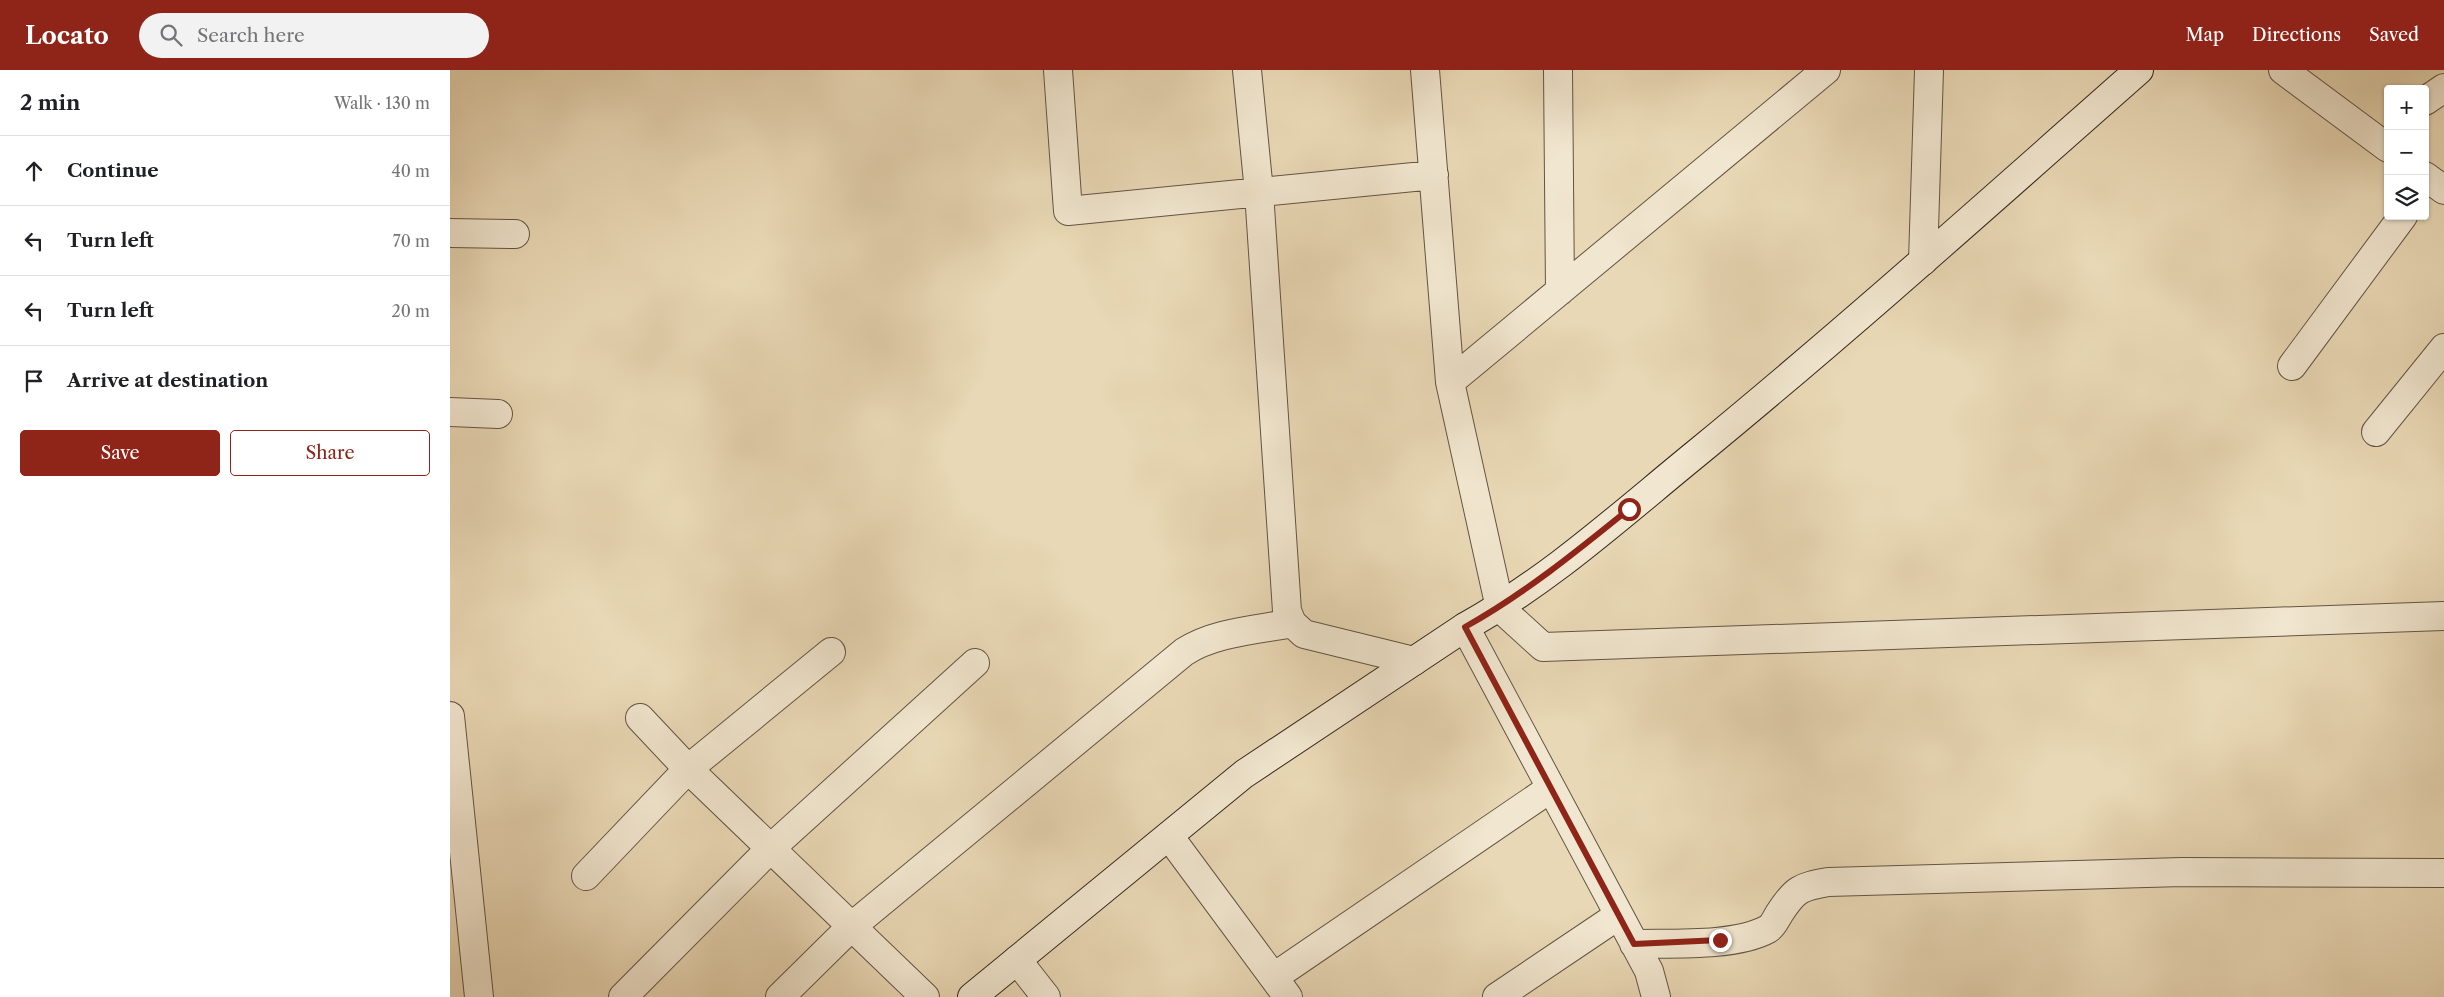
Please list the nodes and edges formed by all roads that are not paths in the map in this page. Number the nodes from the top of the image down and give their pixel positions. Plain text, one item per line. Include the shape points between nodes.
1 (1058, 70) edge
2 (1247, 70) edge
3 (1425, 70) edge
4 (1558, 70) edge
5 (1826, 70) edge
6 (1928, 70) edge
7 (2139, 70) edge
8 (2283, 70) edge
9 (2444, 88) edge
10 (2429, 98) edge
11 (2384, 145) edge
12 (1434, 175) junction
13 (1259, 192) junction
14 (2400, 220) edge
15 (450, 233) edge
16 (515, 234) dead end
17 (1923, 261) junction
18 (1560, 290) junction
19 (2444, 348) edge
20 (2292, 366) dead end
21 (1450, 382) junction
22 (450, 412) edge
23 (498, 414) dead end
24 (2376, 432) dead end
25 (1500, 608) junction
26 (2444, 616) edge
27 (1292, 623) junction
28 (1465, 627) junction
29 (831, 652) dead end
30 (1414, 661) junction
31 (975, 663) dead end
32 (450, 716) edge
33 (640, 718) dead end
34 (688, 769) junction
35 (1551, 788) junction
36 (1169, 836) junction
37 (770, 849) junction
38 (2444, 873) edge
39 (586, 876) dead end
40 (1619, 915) junction
41 (851, 927) junction
42 (1634, 944) junction
43 (1017, 960) junction
44 (1281, 987) edge
45 (479, 997) edge
46 (623, 997) edge
47 (780, 997) edge
48 (925, 997) edge
49 (972, 997) edge
50 (1046, 997) edge
51 (1497, 997) edge
52 (1656, 997) edge

1 - 13 street via 1068,211
2 - 13 street
3 - 12 street
4 - 18 street
5 - 18 street
6 - 17 street
7 - 17 street
8 - 11 street
9 - 10 street
12 - 13 street
12 - 21 street
13 - 27 street via 1287,611
14 - 20 street
15 - 16 street
17 - 25 street via 1812,359 1568,558
18 - 21 street
19 - 24 street
21 - 25 street
22 - 23 street
25 - 26 street via 1543,647
25 - 28 street
27 - 30 street via 1304,634
27 - 41 street via 1196,644
28 - 30 street
28 - 35 street
29 - 34 street
30 - 36 street via 1244,774
31 - 37 street
32 - 45 street
33 - 34 street
34 - 37 street
34 - 39 street
35 - 40 street
35 - 44 street
36 - 43 street
36 - 44 street
37 - 41 street
37 - 46 street
38 - 42 street via 2182,872 1828,882 1802,887 1788,900 1771,928 1749,937
40 - 42 street
40 - 51 street
41 - 47 street
41 - 48 street
42 - 52 street via 1649,971
43 - 49 street
43 - 50 street

